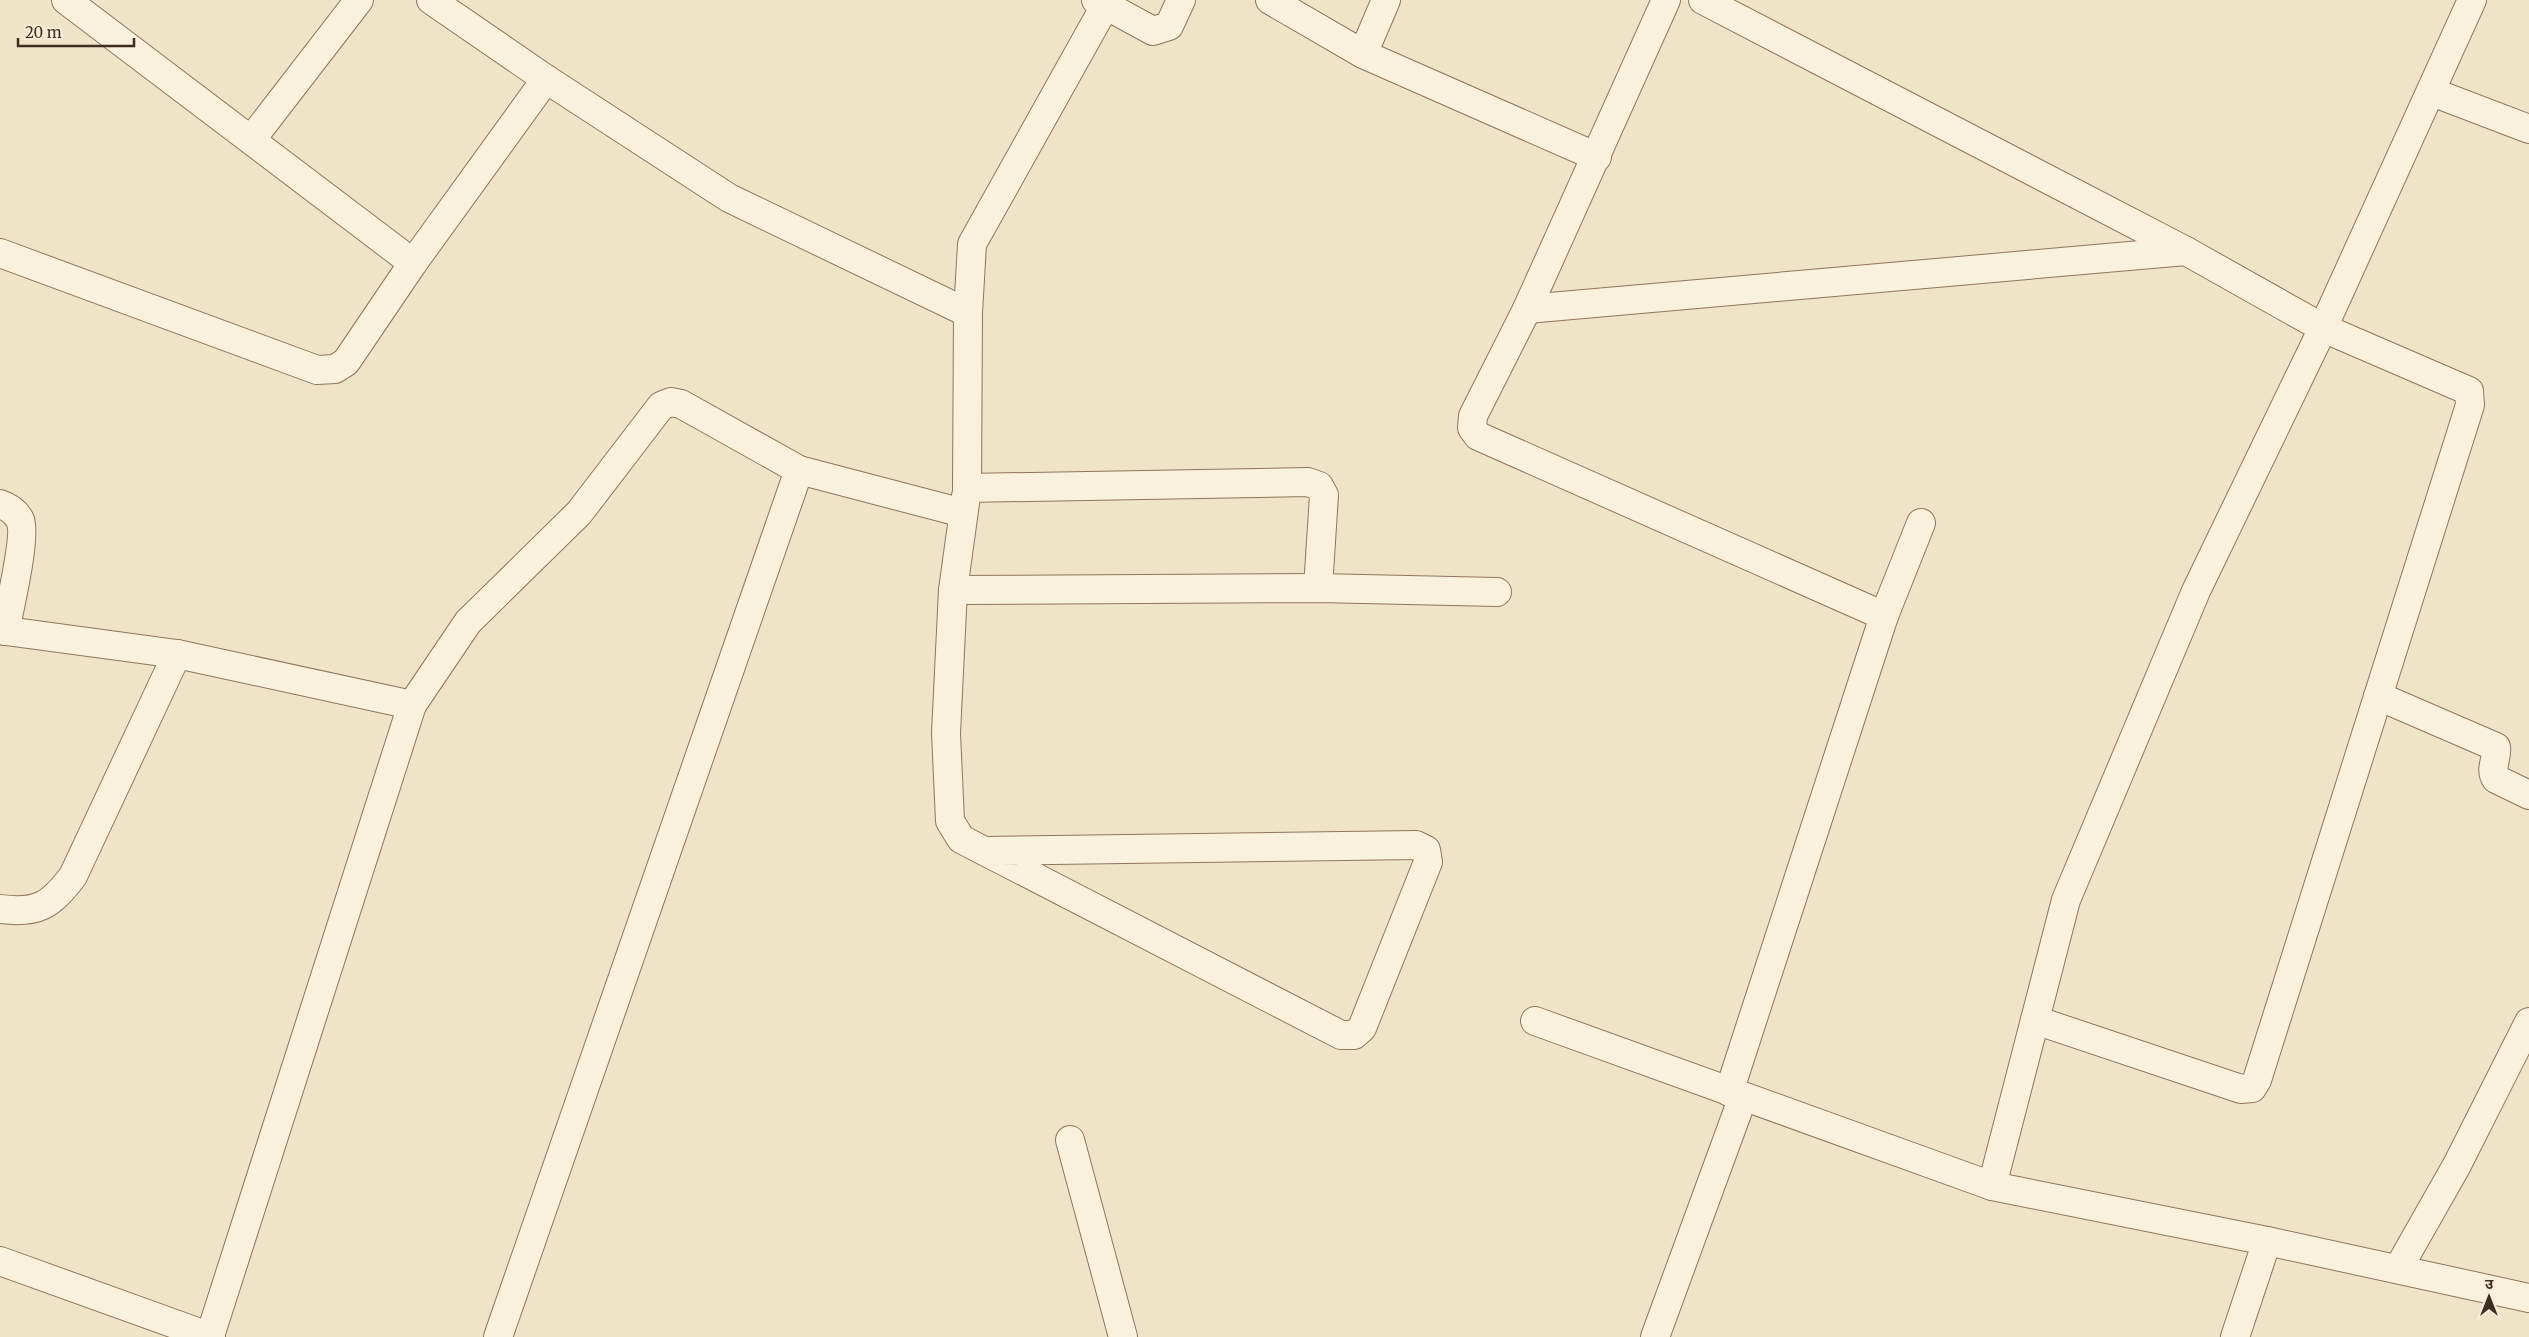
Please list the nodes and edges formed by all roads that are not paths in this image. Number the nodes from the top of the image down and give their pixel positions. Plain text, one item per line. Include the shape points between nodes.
1 (66, 0) edge
2 (359, 0) edge
3 (431, 0) edge
4 (1181, 0) edge
5 (1270, 0) edge
6 (1386, 0) edge
7 (1666, 0) edge
8 (1704, 0) edge
9 (2472, 0) edge
10 (1101, 3) edge
11 (1363, 54) junction
12 (546, 79) junction
13 (2432, 92) junction
14 (2529, 129) edge
15 (251, 140) junction
16 (1597, 157) junction
17 (2186, 252) junction
18 (0, 253) edge
19 (413, 263) junction
20 (1527, 309) junction
21 (968, 313) junction
22 (2323, 328) junction
23 (799, 470) junction
24 (965, 501) junction
25 (0, 504) edge
26 (1922, 522) dead end
27 (1318, 588) junction
28 (953, 590) junction
29 (1497, 592) dead end
30 (1884, 616) junction
31 (2, 630) edge
32 (177, 654) junction
33 (2378, 696) junction
34 (412, 705) junction
35 (2529, 795) edge
36 (984, 850) junction
37 (0, 908) edge
38 (2035, 1020) junction
39 (1535, 1021) dead end
40 (2528, 1027) edge
41 (1736, 1094) junction
42 (1070, 1140) dead end
43 (1992, 1186) junction
44 (2267, 1241) junction
45 (0, 1261) edge
46 (2398, 1269) junction
47 (2529, 1298) edge
48 (211, 1337) edge
49 (498, 1337) edge
50 (1123, 1337) edge
51 (1655, 1337) edge
52 (2234, 1337) edge

1 - 15 street
2 - 15 street
3 - 12 street
4 - 10 street via 1168,26 1154,31
5 - 11 street
6 - 11 street
7 - 16 street
8 - 17 street
9 - 13 street
10 - 21 street via 972,244
11 - 16 street
12 - 19 street
12 - 21 street via 729,198
13 - 14 street
13 - 22 street
15 - 19 street
16 - 20 street
17 - 20 street
17 - 22 street
18 - 19 street via 317,370 335,369 346,362
20 - 30 street via 1473,416 1472,428 1478,436
21 - 24 street
22 - 33 street via 2469,391 2470,406
22 - 38 street via 2196,591 2070,891
23 - 24 street
23 - 34 street via 681,404 671,402 661,406 579,514 468,622
23 - 49 street
24 - 27 street via 1308,482 1319,486 1324,495
24 - 28 street
25 - 31 street via 11,508 21,522 20,550
26 - 30 street
27 - 28 street
27 - 29 street
28 - 36 street via 946,733 950,821 961,839
30 - 41 street
31 - 32 street
32 - 34 street
32 - 37 street via 73,876 56,898 40,908
33 - 35 street via 2496,747 2493,774 2496,779
33 - 38 street via 2258,1080 2252,1088 2241,1089
34 - 48 street
36 - 36 street via 1341,1035 1354,1035 1362,1028 1428,862 1426,850 1416,845
38 - 43 street
39 - 41 street
40 - 46 street via 2457,1165
41 - 43 street
41 - 51 street
42 - 50 street
43 - 44 street
44 - 46 street
44 - 52 street
45 - 48 street
46 - 47 street

